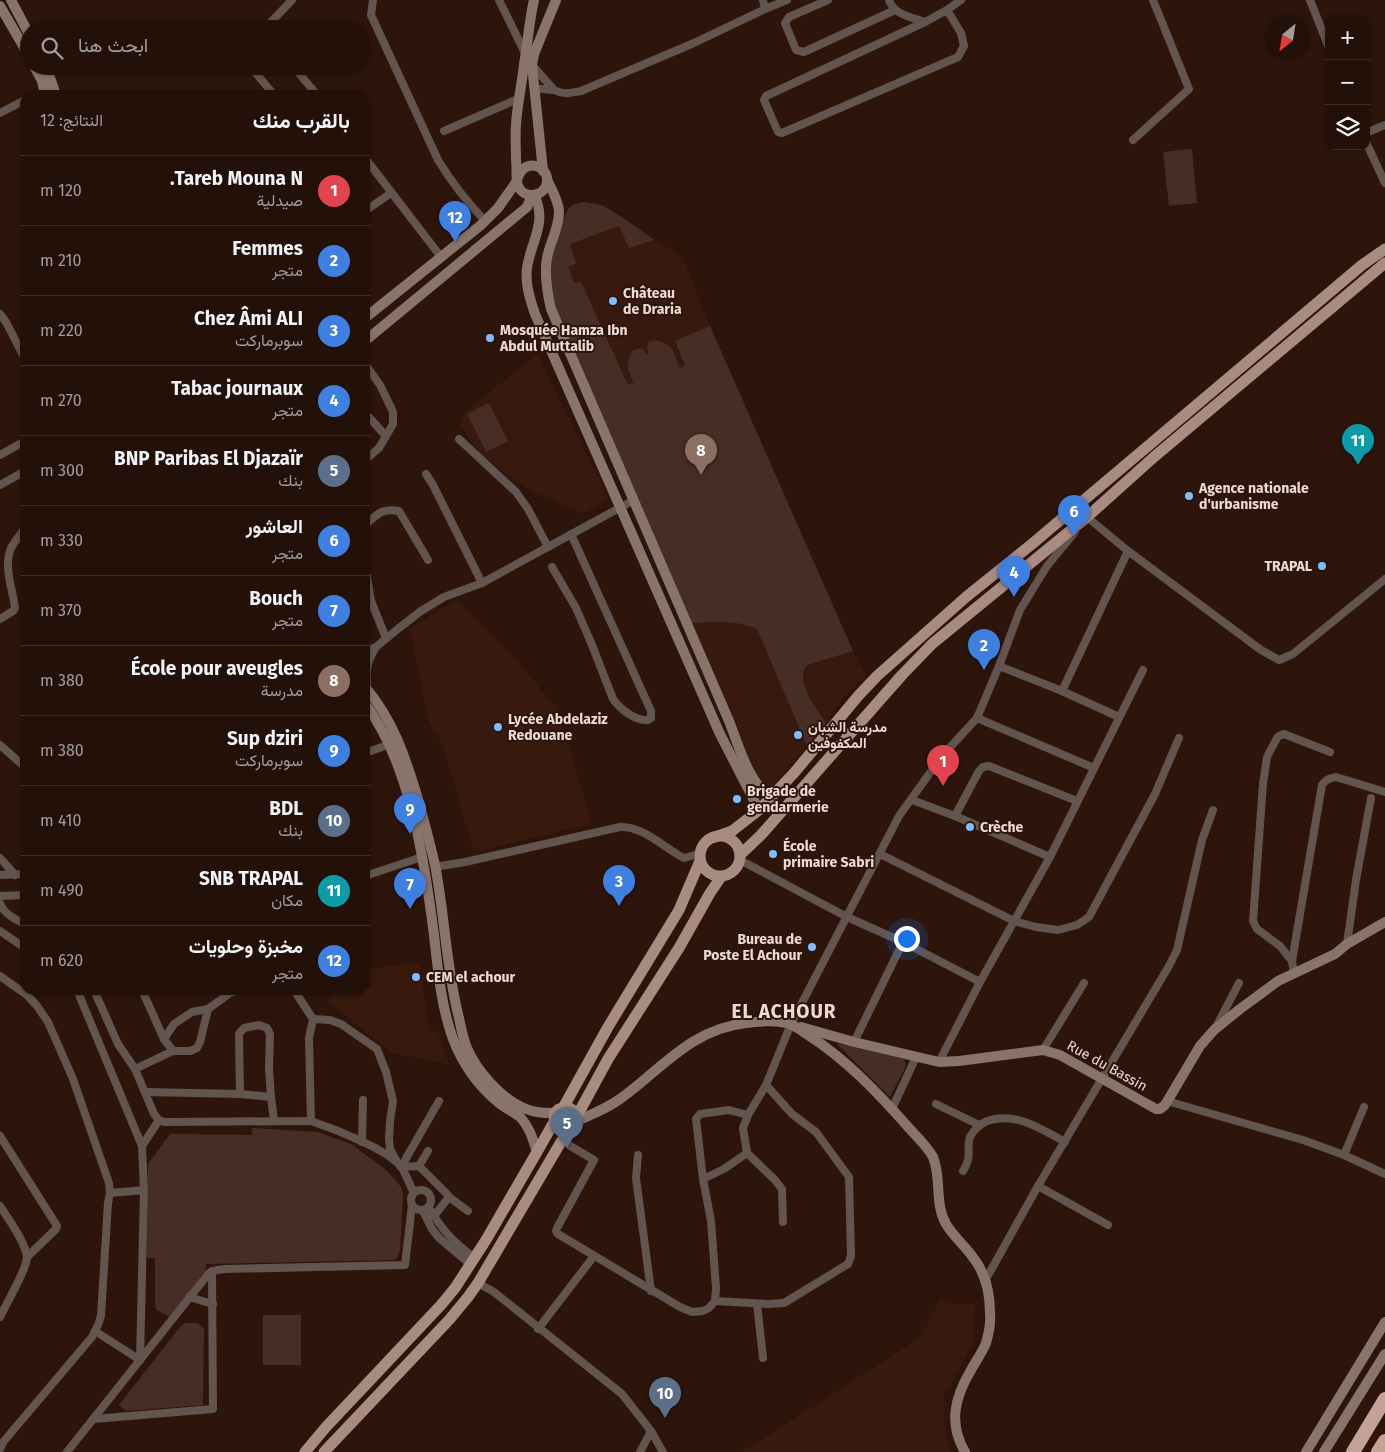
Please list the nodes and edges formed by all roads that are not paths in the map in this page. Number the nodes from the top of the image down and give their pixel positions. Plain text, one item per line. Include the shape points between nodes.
1 (11, 0) edge
2 (292, 0) edge
3 (372, 0) edge
4 (500, 0) edge
5 (534, 0) edge
6 (556, 0) edge
7 (763, 0) edge
8 (787, 0) edge
9 (828, 0) edge
10 (889, 0) edge
11 (961, 0) edge
12 (1153, 0) edge
13 (1310, 0) edge
14 (0, 6) edge
15 (765, 10) junction
16 (895, 10) junction
17 (947, 10) junction
18 (22, 20) edge
19 (273, 20) edge
20 (925, 22) junction
21 (1325, 38) edge
22 (20, 40) edge
23 (526, 55) junction
24 (532, 65) junction
25 (39, 75) edge
26 (49, 75) edge
27 (257, 75) edge
28 (300, 75) edge
29 (534, 89) junction
30 (42, 90) edge
31 (54, 90) edge
32 (270, 90) edge
33 (313, 90) edge
34 (554, 90) junction
35 (520, 98) junction
36 (20, 103) edge
37 (0, 114) edge
38 (1385, 125) edge
39 (444, 131) dead end
40 (1370, 131) edge
41 (1132, 140) dead end
42 (1370, 150) edge
43 (370, 165) edge
44 (545, 175) junction
45 (517, 181) junction
46 (1385, 183) edge
47 (391, 193) junction
48 (533, 195) junction
49 (370, 208) edge
50 (486, 221) junction
51 (1385, 249) edge
52 (441, 257) junction
53 (1385, 263) edge
54 (0, 314) edge
55 (370, 314) edge
56 (370, 337) edge
57 (20, 349) edge
58 (370, 371) edge
59 (370, 418) edge
60 (386, 436) junction
61 (459, 439) dead end
62 (20, 445) edge
63 (0, 455) edge
64 (370, 456) edge
65 (20, 474) edge
66 (426, 474) dead end
67 (0, 485) edge
68 (634, 500) junction
69 (620, 508) junction
70 (1088, 517) junction
71 (370, 521) edge
72 (571, 534) junction
73 (20, 535) edge
74 (548, 547) junction
75 (1128, 551) junction
76 (428, 560) dead end
77 (552, 567) dead end
78 (482, 583) junction
79 (1383, 583) edge
80 (370, 594) edge
81 (0, 619) edge
82 (386, 638) junction
83 (376, 647) junction
84 (370, 650) edge
85 (370, 658) edge
86 (999, 666) junction
87 (1143, 670) dead end
88 (1062, 691) junction
89 (370, 694) edge
90 (370, 712) edge
91 (1119, 717) junction
92 (977, 718) junction
93 (1179, 738) dead end
94 (0, 745) edge
95 (388, 745) junction
96 (370, 751) edge
97 (1330, 752) dead end
98 (20, 763) edge
99 (1094, 768) junction
100 (1385, 792) edge
101 (771, 798) junction
102 (1371, 798) dead end
103 (912, 800) junction
104 (1077, 801) junction
105 (760, 810) junction
106 (1213, 810) dead end
107 (955, 816) junction
108 (715, 837) junction
109 (880, 854) junction
110 (422, 857) junction
111 (740, 857) junction
112 (1050, 857) junction
113 (0, 858) edge
114 (700, 858) junction
115 (435, 867) junction
116 (20, 874) edge
117 (370, 874) edge
118 (0, 875) edge
119 (15, 875) junction
120 (721, 877) junction
121 (20, 895) edge
122 (0, 896) edge
123 (0, 905) edge
124 (848, 917) junction
125 (1014, 921) junction
126 (20, 922) edge
127 (1385, 922) edge
128 (0, 931) edge
129 (903, 942) junction
130 (1347, 944) junction
131 (20, 945) edge
132 (1292, 962) junction
133 (1294, 973) junction
134 (0, 976) edge
135 (980, 982) junction
136 (1084, 983) dead end
137 (1239, 983) dead end
138 (20, 991) edge
139 (26, 995) edge
140 (79, 995) edge
141 (96, 995) edge
142 (144, 995) edge
143 (227, 995) edge
144 (297, 995) edge
145 (208, 1010) junction
146 (313, 1019) junction
147 (791, 1024) junction
148 (1214, 1030) junction
149 (164, 1039) junction
150 (854, 1042) junction
151 (173, 1050) junction
152 (1043, 1050) junction
153 (916, 1057) junction
154 (939, 1062) junction
155 (135, 1069) junction
156 (1102, 1078) junction
157 (766, 1085) junction
158 (145, 1092) junction
159 (240, 1094) junction
160 (271, 1097) junction
161 (363, 1100) dead end
162 (439, 1101) dead end
163 (1167, 1101) junction
164 (936, 1104) dead end
165 (1364, 1107) dead end
166 (892, 1109) junction
167 (557, 1114) junction
168 (748, 1116) junction
169 (577, 1118) junction
170 (159, 1120) junction
171 (274, 1121) junction
172 (310, 1121) junction
173 (979, 1125) junction
174 (565, 1135) junction
175 (0, 1136) edge
176 (362, 1142) junction
177 (1065, 1142) junction
178 (142, 1146) junction
179 (428, 1151) dead end
180 (537, 1152) junction
181 (747, 1153) junction
182 (638, 1155) dead end
183 (1344, 1155) junction
184 (399, 1165) junction
185 (419, 1166) junction
186 (963, 1171) dead end
187 (1385, 1174) edge
188 (703, 1180) junction
189 (1038, 1186) junction
190 (144, 1190) junction
191 (110, 1193) junction
192 (414, 1193) junction
193 (448, 1197) junction
194 (412, 1205) junction
195 (0, 1206) edge
196 (426, 1210) junction
197 (468, 1211) dead end
198 (434, 1216) junction
199 (783, 1222) dead end
200 (1108, 1225) dead end
201 (594, 1256) junction
202 (27, 1257) junction
203 (473, 1261) junction
204 (212, 1271) junction
205 (986, 1279) junction
206 (478, 1283) junction
207 (651, 1291) junction
208 (189, 1297) junction
209 (715, 1301) junction
210 (212, 1304) junction
211 (757, 1304) junction
212 (0, 1317) edge
213 (1385, 1322) edge
214 (538, 1328) junction
215 (95, 1331) junction
216 (1385, 1354) edge
217 (763, 1358) dead end
218 (140, 1360) junction
219 (1385, 1399) edge
220 (94, 1419) junction
221 (651, 1431) junction
222 (1385, 1441) edge
223 (0, 1449) edge
224 (67, 1452) edge
225 (305, 1452) edge
226 (324, 1452) edge
227 (640, 1452) edge
228 (663, 1452) edge
229 (965, 1452) edge
230 (1306, 1452) edge
231 (1324, 1452) edge
232 (1353, 1452) edge
233 (1378, 1452) edge

1 - 18 street
2 - 19 street
3 - 50 street via 371,15 438,160 462,196
4 - 23 street
5 - 23 street
6 - 24 street
7 - 15 street
8 - 15 street
9 - 16 street via 786,20 796,50 804,52
10 - 16 street
11 - 17 street
12 - 41 street via 1189,89
13 - 21 street
14 - 22 street
15 - 34 street via 582,91 569,94
16 - 20 street
17 - 20 street
17 - 20 street via 961,33 964,46 958,57 778,132 764,100 766,96
23 - 35 street
24 - 29 street
24 - 34 street
25 - 30 street
26 - 31 street
27 - 32 street
28 - 33 street
29 - 34 street
29 - 44 street
35 - 39 street
35 - 45 street via 516,125
36 - 37 street
38 - 40 street
42 - 46 street
43 - 47 street
44 - 45 street via 536,166 528,166 521,170
44 - 48 street via 545,188
44 - 68 street via 559,210 547,257 546,288 551,309
45 - 48 street via 520,190
45 - 50 street
47 - 49 street
47 - 52 street
48 - 56 street via 527,207
48 - 69 street via 538,204 540,222 527,269 528,292
50 - 52 street
51 - 101 main road via 966,597 877,676
52 - 55 street
53 - 70 main road via 1154,457
54 - 57 street
58 - 60 street via 393,412 393,424
59 - 60 street
60 - 64 street
61 - 74 street via 516,492
62 - 63 street
65 - 67 street
66 - 78 street
68 - 69 street
68 - 101 street via 752,778
69 - 72 street
69 - 105 street via 720,734
70 - 75 street
70 - 86 street via 1047,566 1020,610
70 - 111 main road via 932,644
71 - 76 street via 387,509 399,511
72 - 74 street
72 - 77 street via 650,711 648,720 637,719 616,704 576,608
73 - 81 street via 11,548 8,561 16,608
74 - 78 street
75 - 79 street via 1279,660 1293,654
75 - 88 street
78 - 82 street via 444,597
80 - 82 street
82 - 83 street
83 - 84 street
83 - 85 street
86 - 88 street
86 - 92 street
87 - 91 street
88 - 91 street
89 - 115 street via 394,731 408,765
90 - 95 street
91 - 99 street
92 - 99 street
92 - 103 street via 942,756
93 - 125 street via 1155,794 1089,917 1077,925 1058,930
94 - 98 street
95 - 96 street
95 - 110 street via 409,801
97 - 132 street via 1284,734 1277,738 1267,756 1253,921 1257,929 1280,946
99 - 104 street
100 - 132 street via 1336,777 1322,785
101 - 105 main road
102 - 130 street
103 - 107 street
103 - 109 street via 899,816
104 - 107 street via 989,766 980,771
104 - 112 street
105 - 108 main road via 732,831
106 - 156 street via 1202,840 1177,950
107 - 112 street
108 - 111 main road via 726,837 734,843
108 - 114 main road via 702,846
109 - 124 street
109 - 125 street
110 - 117 street
110 - 180 street via 447,1020 461,1059 486,1092 520,1116
111 - 120 main road via 735,869
111 - 124 street
112 - 125 street
113 - 119 street
114 - 115 street via 684,858 650,836 620,827
114 - 120 main road via 707,872
114 - 167 main road via 679,910
115 - 167 street via 453,996 466,1046 501,1094 525,1109
116 - 119 street
118 - 119 street
120 - 169 main road via 608,1059
121 - 122 street
123 - 126 street
124 - 129 street
124 - 147 street
125 - 135 street
127 - 130 street
128 - 131 street
129 - 135 street
129 - 150 street
130 - 133 street via 1335,954
132 - 133 street
133 - 148 street via 1278,981
134 - 138 street
135 - 154 street
136 - 152 street
137 - 148 street
139 - 191 street via 48,1022 73,1079
140 - 178 street
141 - 155 street via 118,1044
142 - 149 street
143 - 145 street
144 - 146 street
145 - 149 street via 192,1012 174,1024
145 - 151 street via 197,1048
146 - 172 street via 309,1038
146 - 184 street via 341,1024 377,1049 393,1101 389,1139 390,1149
147 - 150 street, Rue du Bassin
147 - 157 street
147 - 166 street via 837,1056
147 - 169 street, Rue du Bassin via 746,1023 701,1036 623,1097 597,1112
148 - 163 street via 1200,1046
149 - 151 street
150 - 153 street, Rue du Bassin
151 - 155 street
152 - 154 street, Rue du Bassin
152 - 156 street, Rue du Bassin via 1060,1055
153 - 154 street, Rue du Bassin
153 - 166 street
155 - 158 street
156 - 163 street, Rue du Bassin via 1156,1109 1162,1108
156 - 177 street
157 - 168 street
157 - 211 street via 792,1114 816,1132 850,1177 851,1256 848,1264 784,1303
158 - 159 street
158 - 170 street
159 - 160 street
159 - 160 street via 239,1034 244,1028 259,1025 267,1028 270,1034
160 - 171 street
161 - 176 street
162 - 184 street
163 - 183 street
164 - 173 street
165 - 183 street
166 - 205 street via 932,1156 937,1170 941,1214
167 - 169 main road via 571,1109
167 - 174 main road via 560,1129
167 - 180 main road
168 - 181 street via 744,1128
168 - 188 street via 729,1110 697,1116
169 - 174 main road via 576,1125
170 - 171 street
170 - 178 street
171 - 172 street
172 - 176 street
173 - 177 street via 999,1118 1012,1118
173 - 186 street via 970,1137 968,1160
174 - 201 street via 594,1160 556,1231
174 - 206 main road
175 - 202 street via 57,1226
176 - 184 street
177 - 189 street
178 - 190 street
179 - 185 street
180 - 203 main road
181 - 188 street
181 - 199 street via 782,1189
182 - 207 street via 636,1178
183 - 187 street
184 - 185 street
184 - 192 street
185 - 193 street
188 - 209 street via 711,1221
189 - 200 street
189 - 205 street
190 - 191 street
190 - 218 street
191 - 215 street via 101,1316
192 - 194 street
192 - 196 street via 426,1191 431,1196 432,1202
193 - 197 street
193 - 198 street
194 - 196 street via 416,1210
194 - 204 street via 405,1265 226,1268
195 - 202 street via 16,1230
196 - 198 street
196 - 203 street via 432,1229 439,1238
198 - 203 street via 444,1232
201 - 207 street
201 - 214 street
202 - 212 street
203 - 225 main road via 441,1305
204 - 208 street
204 - 210 street
205 - 229 street via 990,1330 956,1402 957,1433
206 - 214 street
206 - 226 main road via 449,1320
207 - 209 street via 692,1312 703,1311
208 - 210 street
208 - 218 street
209 - 211 street
210 - 220 street via 213,1409
211 - 217 street
213 - 230 street
214 - 221 street via 622,1394
215 - 218 street
215 - 223 street
216 - 231 street
218 - 220 street
219 - 232 highway
220 - 224 street
221 - 227 street
221 - 228 street
222 - 233 highway

